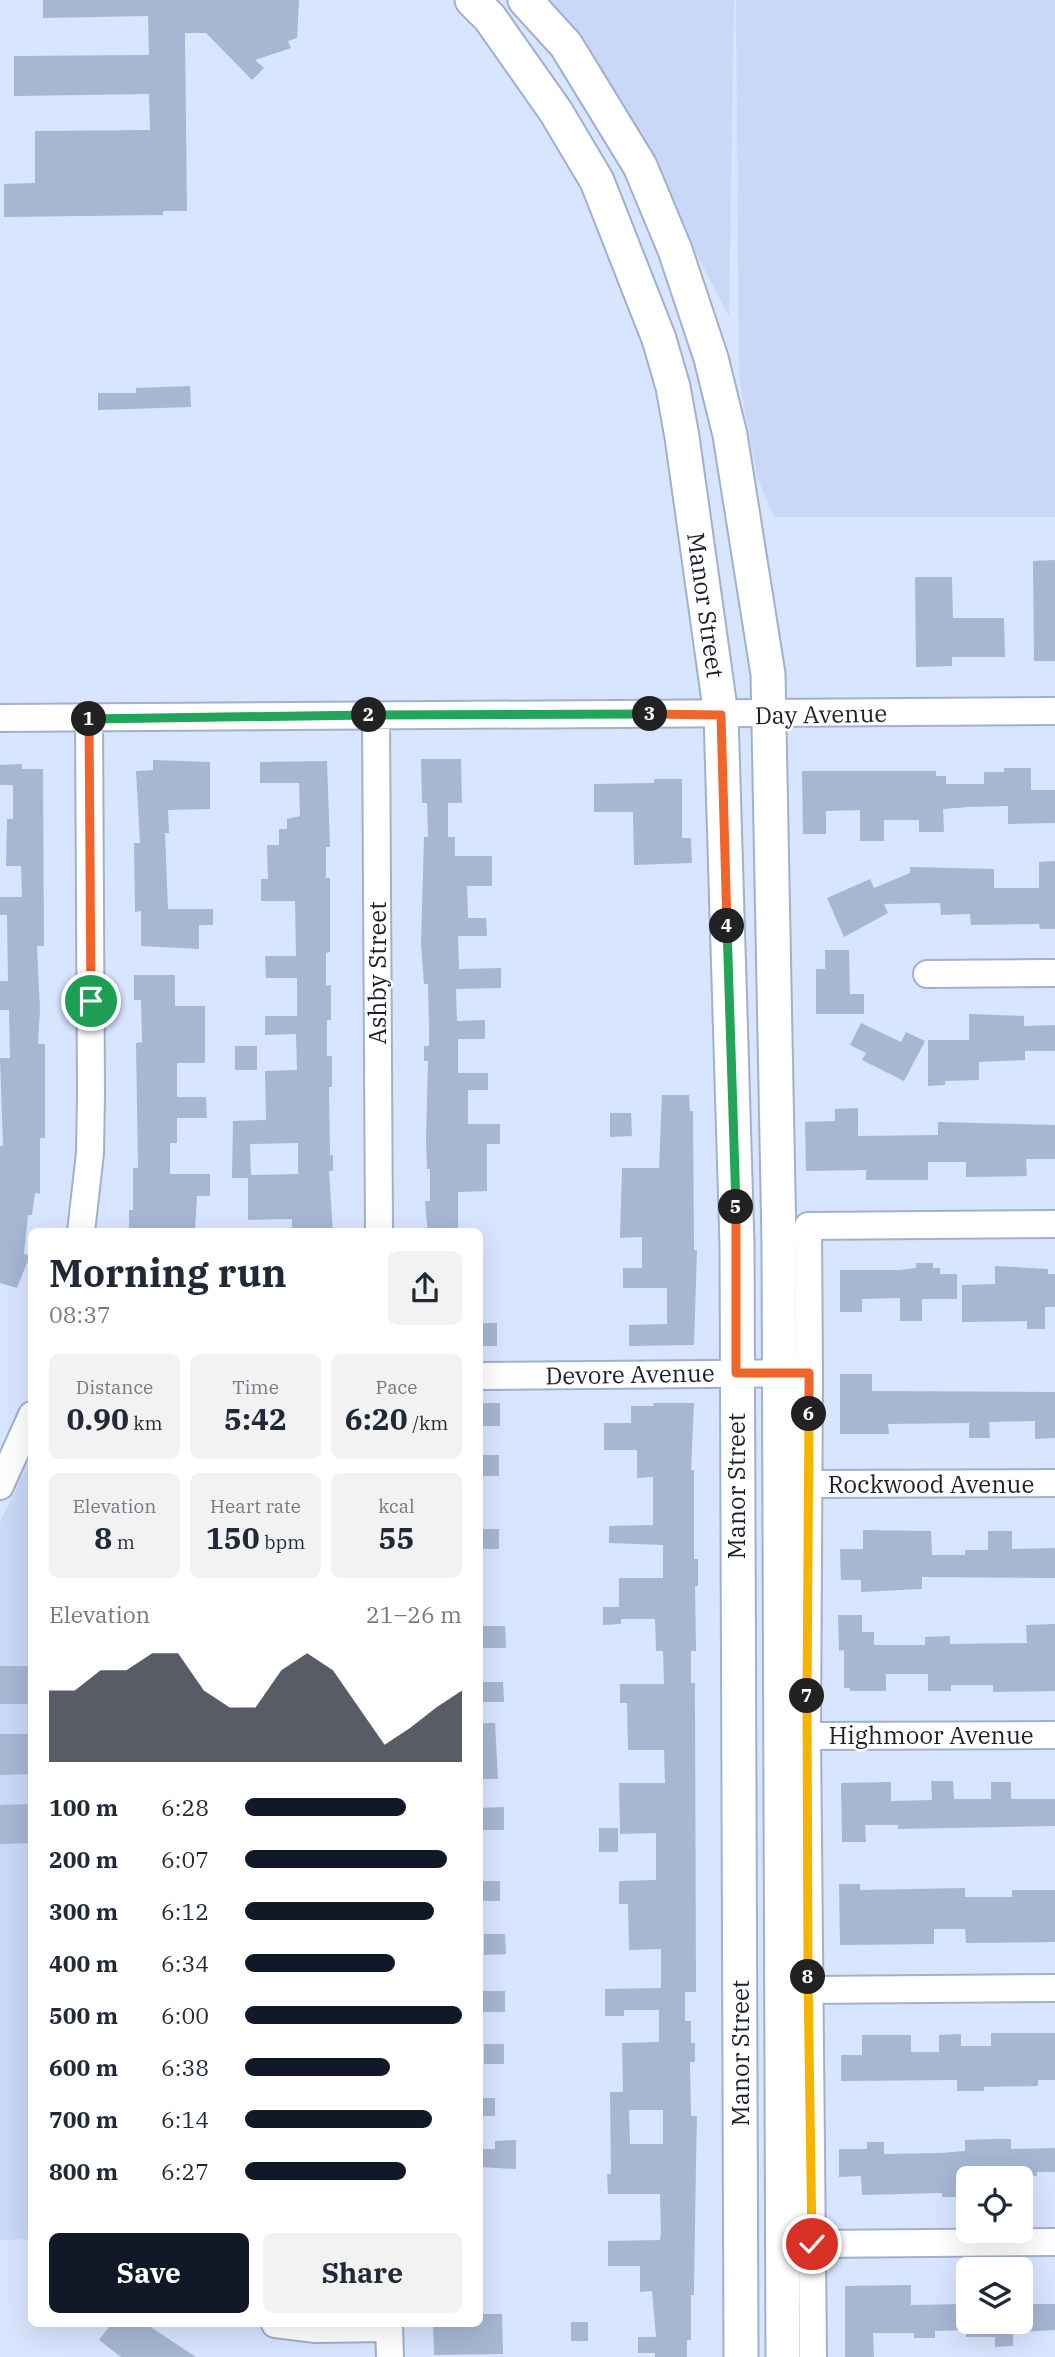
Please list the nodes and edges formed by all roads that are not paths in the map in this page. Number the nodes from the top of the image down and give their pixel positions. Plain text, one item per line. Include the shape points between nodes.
1 (472, 0) edge
2 (525, 0) edge
3 (1055, 711) edge
4 (376, 715) junction
5 (721, 715) junction
6 (769, 715) junction
7 (89, 717) junction
8 (0, 718) edge
9 (1055, 972) edge
10 (927, 974) dead end
11 (1055, 1224) edge
12 (81, 1228) edge
13 (379, 1228) edge
14 (736, 1373) junction
15 (795, 1373) junction
16 (483, 1376) edge
17 (28, 1424) edge
18 (1055, 1483) edge
19 (808, 1484) junction
20 (0, 1486) edge
21 (807, 1735) junction
22 (1055, 1735) edge
23 (1055, 1988) edge
24 (808, 1990) junction
25 (1055, 2242) edge
26 (812, 2244) junction
27 (300, 2327) edge
28 (365, 2327) edge
29 (389, 2327) edge
30 (390, 2357) edge
31 (741, 2357) edge
32 (783, 2357) edge
33 (813, 2357) edge

1 - 5 main road, Manor Street via 556,112 597,181 659,339 682,437
2 - 6 main road, Manor Street via 566,45 640,166 700,320 730,435 768,674
3 - 6 street, Day Avenue
4 - 5 street, Day Avenue
4 - 7 street, Day Avenue
4 - 13 street, Ashby Street
5 - 6 street, Day Avenue
5 - 14 main road, Manor Street via 737,1245
6 - 15 main road, Manor Street
7 - 8 street, Day Avenue
7 - 12 street via 91,1118
9 - 10 street
11 - 15 street via 808,1226
14 - 15 street, Devore Avenue
14 - 16 street, Devore Avenue
14 - 31 main road, Manor Street
15 - 19 street
15 - 32 main road, Manor Street
17 - 20 street
18 - 19 street, Rockwood Avenue
19 - 21 street
21 - 22 street, Highmoor Avenue
21 - 24 street
23 - 24 street
24 - 26 street
25 - 26 street
26 - 33 street
27 - 28 street
29 - 30 street

